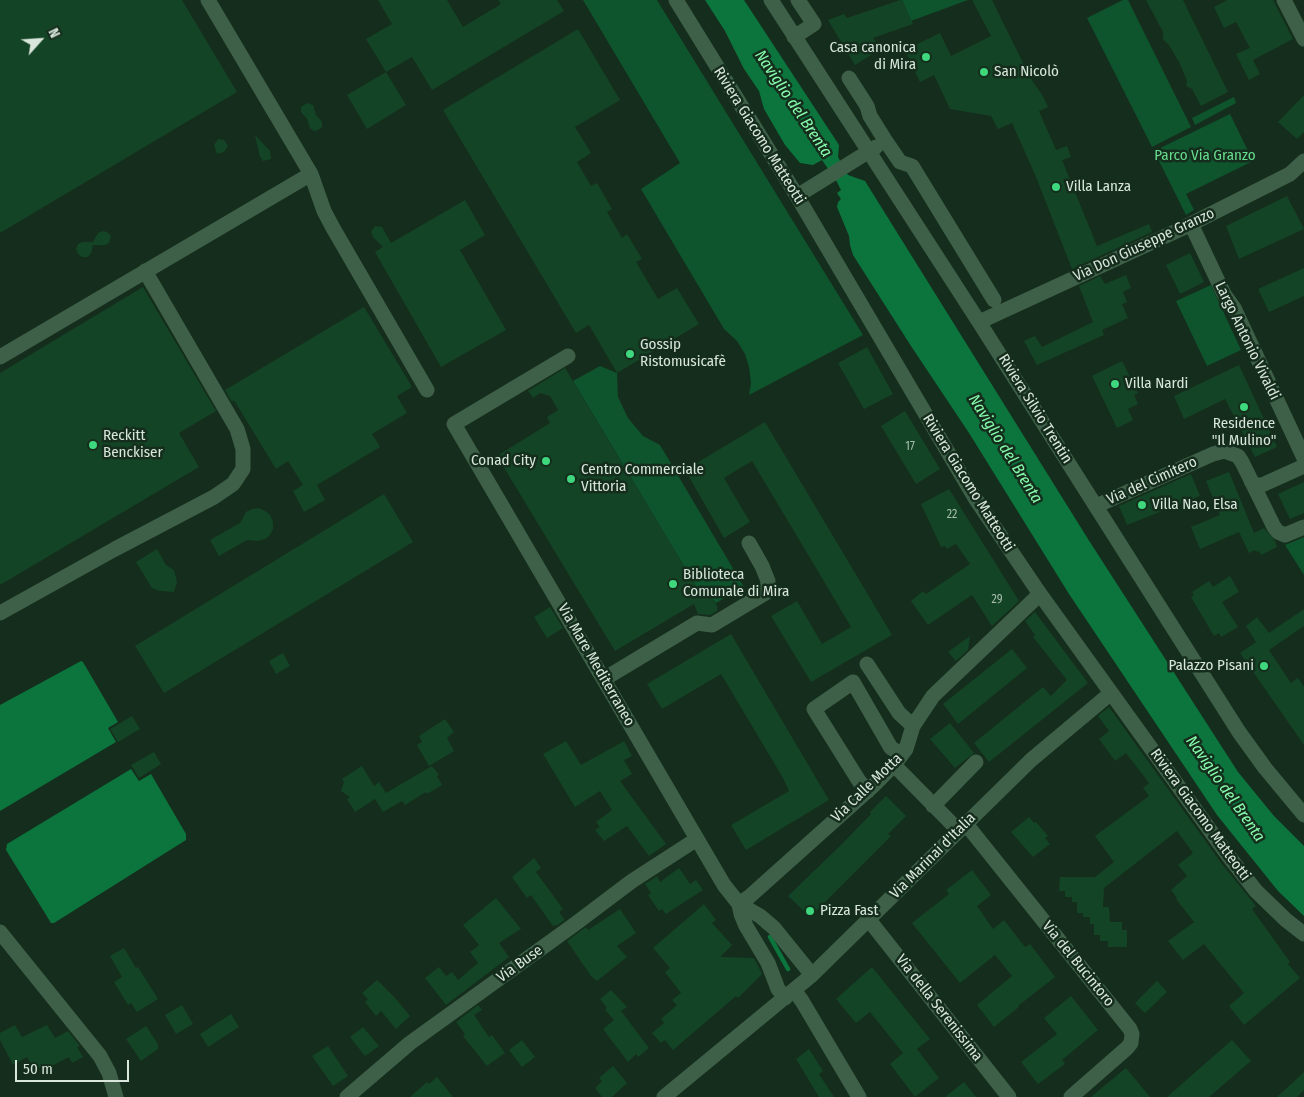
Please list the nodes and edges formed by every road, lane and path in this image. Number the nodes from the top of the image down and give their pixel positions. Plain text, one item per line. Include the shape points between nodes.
1 (208, 0) edge
2 (676, 0) edge
3 (771, 0) edge
4 (798, 0) edge
5 (1284, 0) edge
6 (794, 37) junction
7 (1304, 39) edge
8 (849, 78) dead end
9 (885, 140) junction
10 (869, 152) junction
11 (1304, 161) edge
12 (311, 174) junction
13 (797, 196) junction
14 (1191, 224) junction
15 (145, 271) junction
16 (994, 300) dead end
17 (979, 322) junction
18 (568, 356) dead end
19 (0, 357) edge
20 (427, 390) dead end
21 (1304, 458) edge
22 (1304, 466) edge
23 (1251, 481) junction
24 (1096, 506) junction
25 (1304, 527) edge
26 (748, 543) dead end
27 (1040, 594) junction
28 (0, 613) edge
29 (867, 664) dead end
30 (604, 680) junction
31 (1111, 693) junction
32 (914, 726) junction
33 (898, 760) junction
34 (976, 762) dead end
35 (868, 791) junction
36 (933, 806) junction
37 (1304, 815) edge
38 (962, 828) junction
39 (697, 839) junction
40 (739, 904) junction
41 (869, 920) junction
42 (0, 932) edge
43 (1304, 934) edge
44 (812, 975) junction
45 (790, 994) junction
46 (116, 1097) edge
47 (347, 1097) edge
48 (664, 1097) edge
49 (859, 1097) edge
50 (1009, 1097) edge
51 (1071, 1097) edge

1 - 12 street
2 - 13 street, Riviera Giacomo Matteotti
3 - 6 street, Riviera Silvio Trentin
4 - 6 street via 814,24
5 - 7 street
6 - 10 street, Riviera Silvio Trentin
8 - 9 street
9 - 10 street
9 - 16 street via 900,162 912,166
10 - 13 street
10 - 17 street, Riviera Silvio Trentin
11 - 14 street, Via Don Giuseppe Granzo via 1290,174
12 - 15 street
12 - 20 street via 333,228
13 - 27 street, Riviera Giacomo Matteotti via 974,498
14 - 17 street, Via Don Giuseppe Granzo
14 - 21 street, Largo Antonio Vivaldi
15 - 19 street
15 - 28 street via 237,429 243,448 242,468 233,484 214,497
17 - 24 street, Riviera Silvio Trentin
18 - 30 street, Via Mare Mediterraneo via 454,424
22 - 23 street via 1262,485
23 - 24 street, Via del Cimitero via 1238,456 1224,451
23 - 25 street, Via del Cimitero via 1278,532 1285,535
24 - 37 street, Riviera Silvio Trentin via 1239,732
26 - 30 street via 768,581 767,592 712,625 697,623
27 - 31 street, Riviera Giacomo Matteotti
27 - 32 street, Via Calle Motta via 932,696
29 - 32 street via 899,713
30 - 39 street, Via Mare Mediterraneo
31 - 38 street, Via Marinai d'Italia via 1031,760
31 - 43 street, Riviera Giacomo Matteotti via 1256,891
32 - 33 street, Via Calle Motta via 906,749
33 - 35 street, Via Calle Motta
33 - 35 street via 853,682 814,709
33 - 36 street
34 - 36 street
35 - 40 street, Via Calle Motta
36 - 38 street
38 - 41 street, Via Marinai d'Italia
38 - 51 street, Via del Bucintoro via 1132,1034 1127,1048
39 - 40 street, Via Mare Mediterraneo
39 - 47 street, Via Buse via 632,881 410,1044
40 - 44 street, Via Mare Mediterraneo via 774,928
40 - 45 street, Via Mare Mediterraneo via 740,914 778,989
41 - 44 street, Via Marinai d'Italia
41 - 50 street, Via della Serenissima
42 - 46 street via 100,1056
44 - 45 street, Via Marinai d'Italia
45 - 48 street, Via Marinai d'Italia
45 - 49 street, Via Mare Mediterraneo via 802,1000

